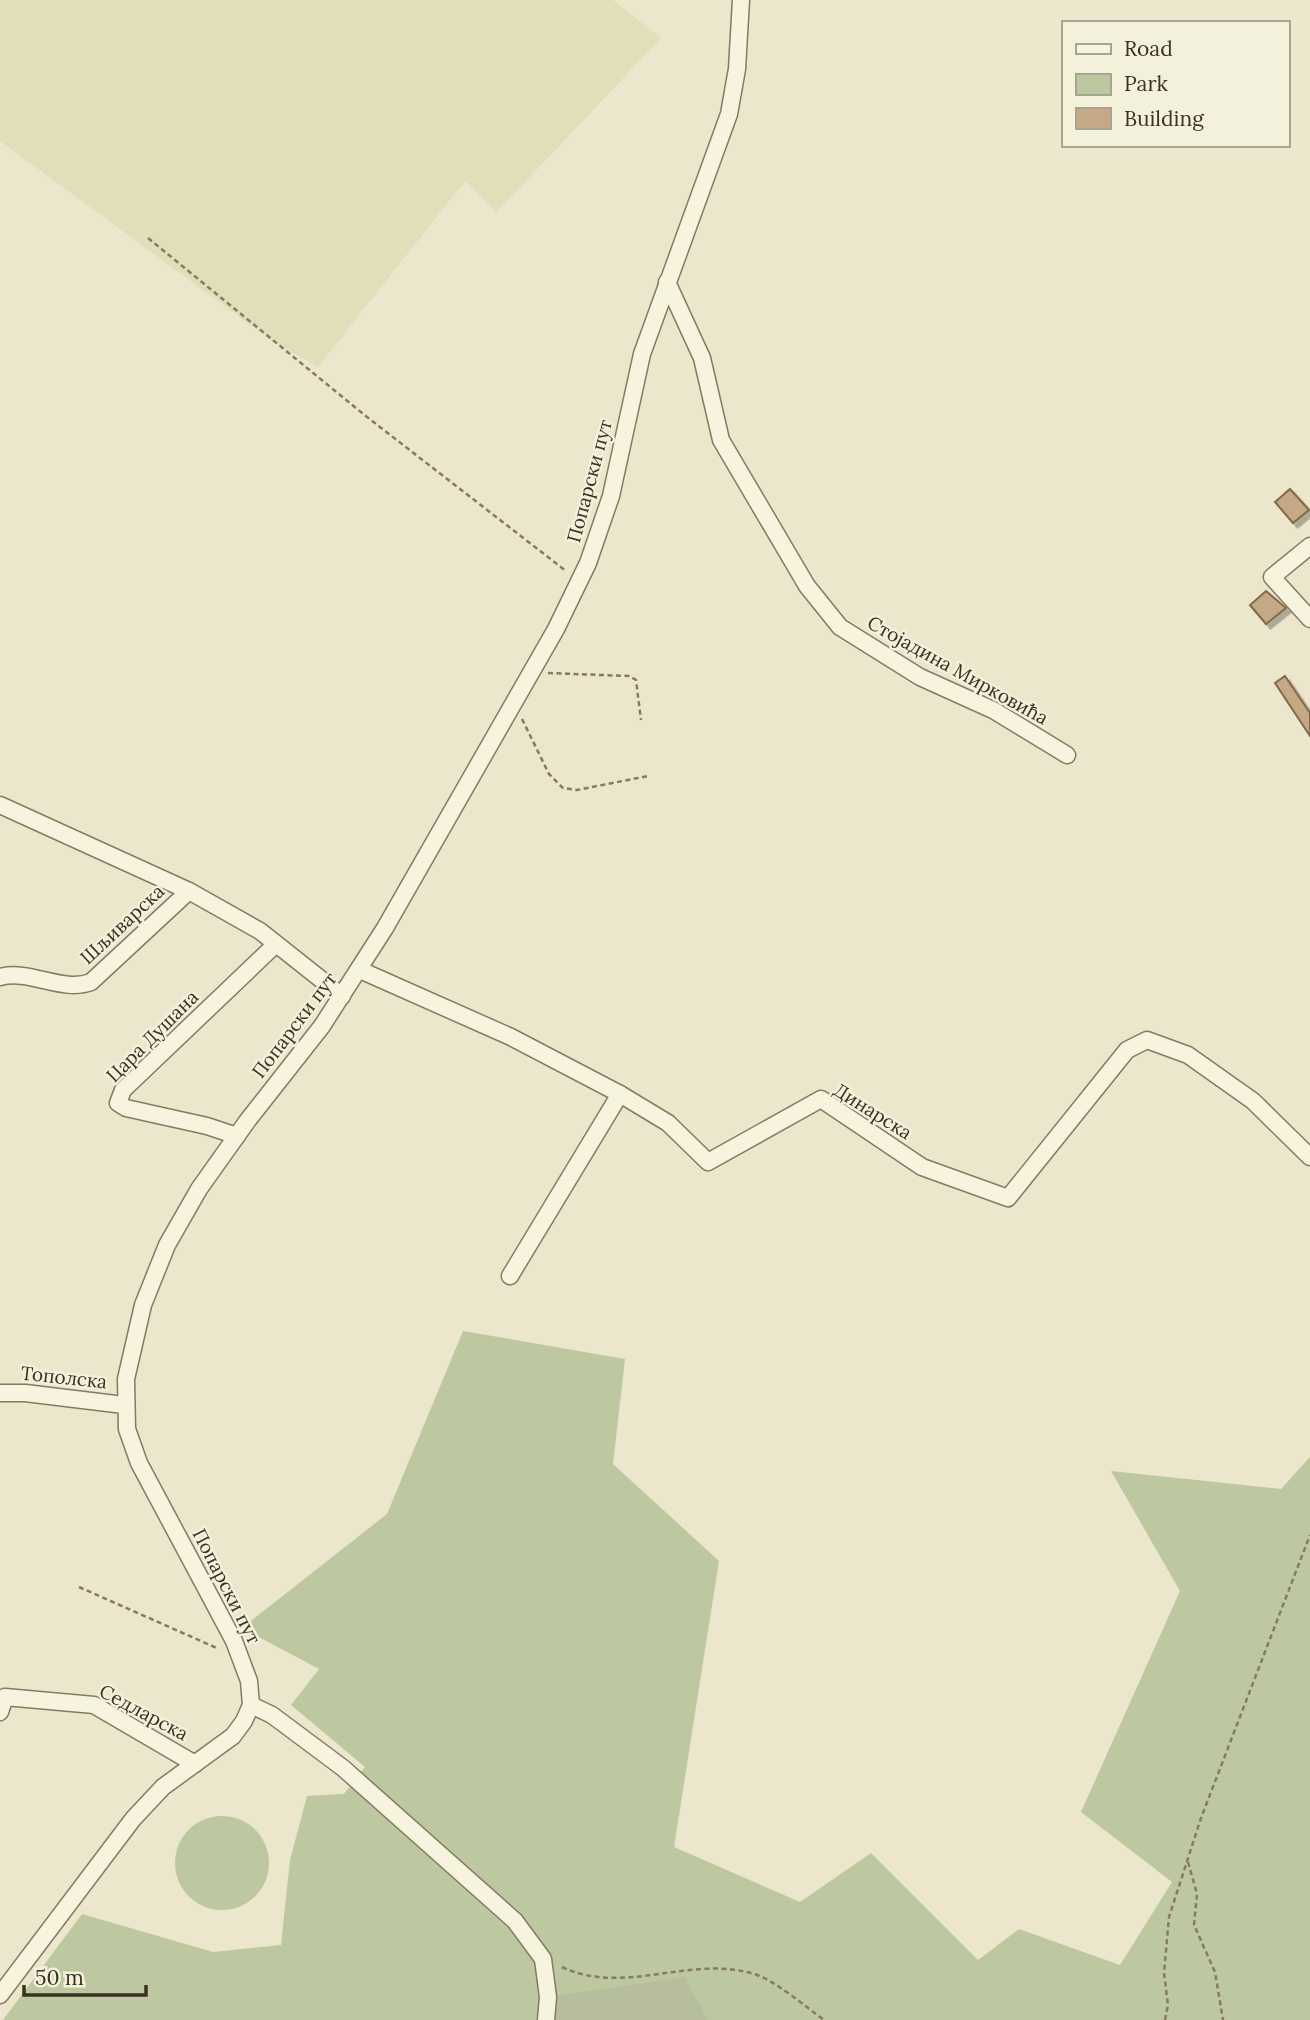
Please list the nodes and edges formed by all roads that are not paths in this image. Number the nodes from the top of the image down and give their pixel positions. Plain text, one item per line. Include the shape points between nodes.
1 (740, 0) edge
2 (667, 282) junction
3 (1310, 546) edge
4 (1310, 619) edge
5 (1067, 755) dead end
6 (0, 805) edge
7 (189, 891) junction
8 (276, 944) junction
9 (360, 970) junction
10 (0, 977) edge
11 (342, 996) junction
12 (620, 1094) junction
13 (237, 1136) junction
14 (1310, 1157) edge
15 (510, 1276) dead end
16 (0, 1393) edge
17 (124, 1405) junction
18 (251, 1705) junction
19 (0, 1712) edge
20 (195, 1764) junction
21 (0, 1996) edge
22 (546, 2020) edge

1 - 2 street, Попарски пут via 737,69 729,114
2 - 5 street, Стојадина Мирковића via 702,358 721,440 807,586 840,627 920,677 993,710
2 - 9 street, Попарски пут via 640,362 606,518 580,582
3 - 4 street via 1272,577
6 - 7 street
7 - 8 street
7 - 10 street, Шљиварска via 92,982 75,985 16,974
8 - 11 street
8 - 13 street, Цара Душана via 118,1098 126,1108
9 - 11 street, Попарски пут
9 - 12 street, Динарска via 503,1033
11 - 13 street, Попарски пут
12 - 14 street, Динарска via 668,1123 708,1162 821,1099 922,1167 1008,1198 1126,1050 1147,1040 1188,1055 1253,1101
12 - 15 street
13 - 17 street, Попарски пут via 183,1216 153,1275 130,1355
16 - 17 street, Тополска
17 - 18 street, Попарски пут via 139,1463 242,1659
18 - 20 street via 233,1735
18 - 22 street via 272,1715 343,1768 515,1921 543,1959
19 - 20 street, Седларска via 5,1697 94,1705
20 - 21 street via 163,1787 134,1819

